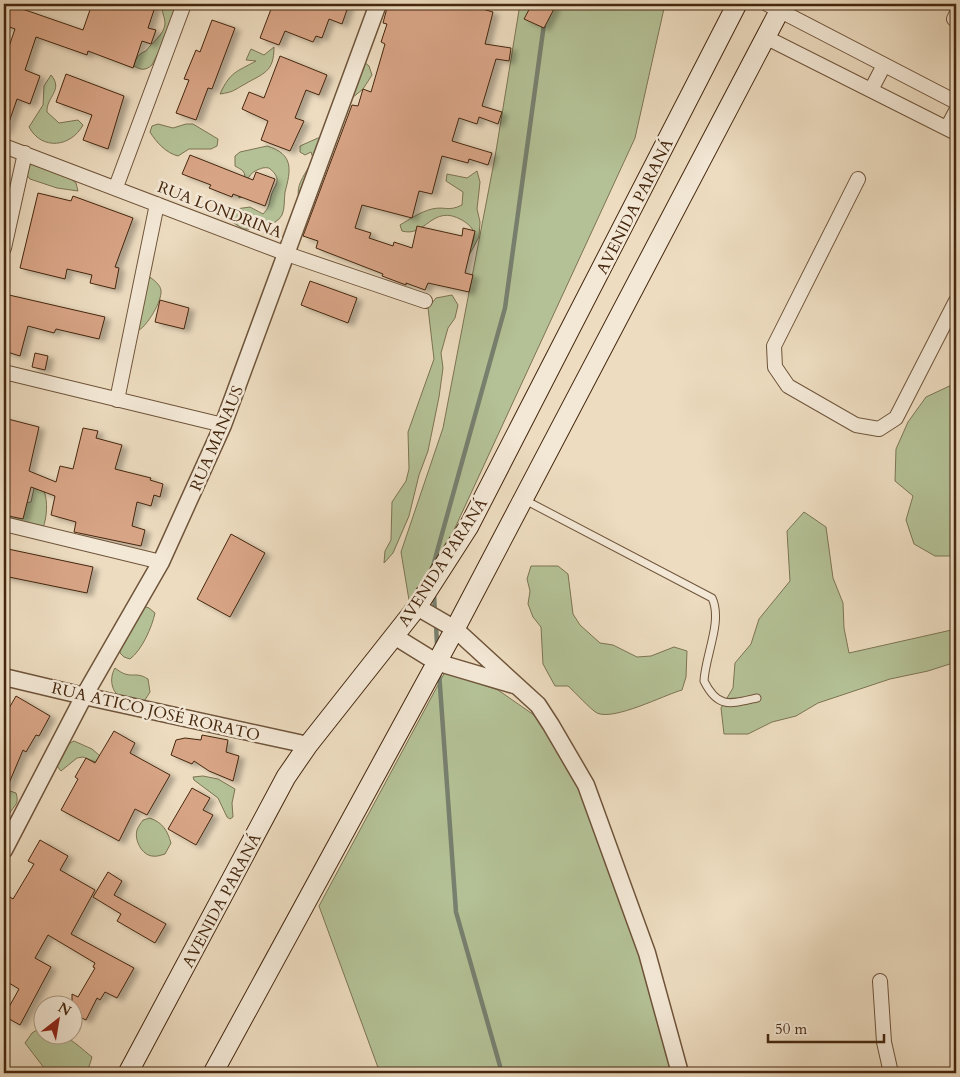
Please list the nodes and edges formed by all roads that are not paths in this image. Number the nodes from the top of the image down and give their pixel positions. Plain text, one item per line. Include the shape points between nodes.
1 (184, 4) edge
2 (378, 4) edge
3 (737, 4) edge
4 (777, 6) edge
5 (765, 37) junction
6 (884, 65) junction
7 (871, 90) junction
8 (956, 102) edge
9 (956, 111) edge
10 (952, 131) edge
11 (4, 146) edge
12 (25, 153) junction
13 (858, 179) dead end
14 (116, 187) junction
15 (157, 204) junction
16 (4, 248) edge
17 (287, 254) junction
18 (425, 301) dead end
19 (956, 301) edge
20 (4, 372) edge
21 (117, 400) junction
22 (223, 424) junction
23 (523, 498) junction
24 (4, 524) edge
25 (161, 562) junction
26 (421, 601) junction
27 (455, 628) junction
28 (394, 636) junction
29 (436, 662) junction
30 (4, 676) edge
31 (519, 686) junction
32 (84, 696) junction
33 (757, 698) dead end
34 (308, 745) junction
35 (4, 850) edge
36 (880, 981) dead end
37 (128, 1073) edge
38 (213, 1073) edge
39 (680, 1073) edge
40 (891, 1073) edge

1 - 14 street
2 - 17 street, RUA MANAUS
3 - 26 main road, AVENIDA PARANÁ via 474,517
4 - 5 main road
4 - 6 street
5 - 7 street
5 - 23 main road
6 - 7 street
6 - 8 street
7 - 10 street
9 - 10 street
11 - 12 street, RUA LONDRINA
12 - 14 street, RUA LONDRINA
12 - 16 street
13 - 19 street via 774,346 775,366 788,386 856,425 880,429 896,418
14 - 15 street, RUA LONDRINA
15 - 17 street, RUA LONDRINA
15 - 21 street
17 - 18 street, RUA LONDRINA
17 - 22 street, RUA MANAUS
20 - 21 street
21 - 22 street
22 - 25 street, RUA MANAUS
23 - 27 main road
23 - 33 lane via 712,598 715,629 704,681 714,697 730,704
24 - 25 street
25 - 32 street, RUA MANAUS
26 - 27 street
26 - 28 main road, AVENIDA PARANÁ
27 - 29 main road
27 - 31 street
28 - 29 street
28 - 34 main road, AVENIDA PARANÁ
29 - 31 street
29 - 38 main road
30 - 32 street, RUA ATICO JOSÉ RORATO
31 - 39 street via 552,725 586,785 647,953
32 - 34 street, RUA ATICO JOSÉ RORATO
32 - 35 street, RUA MANAUS
34 - 37 main road, AVENIDA PARANÁ via 286,777
36 - 40 street via 884,1042

